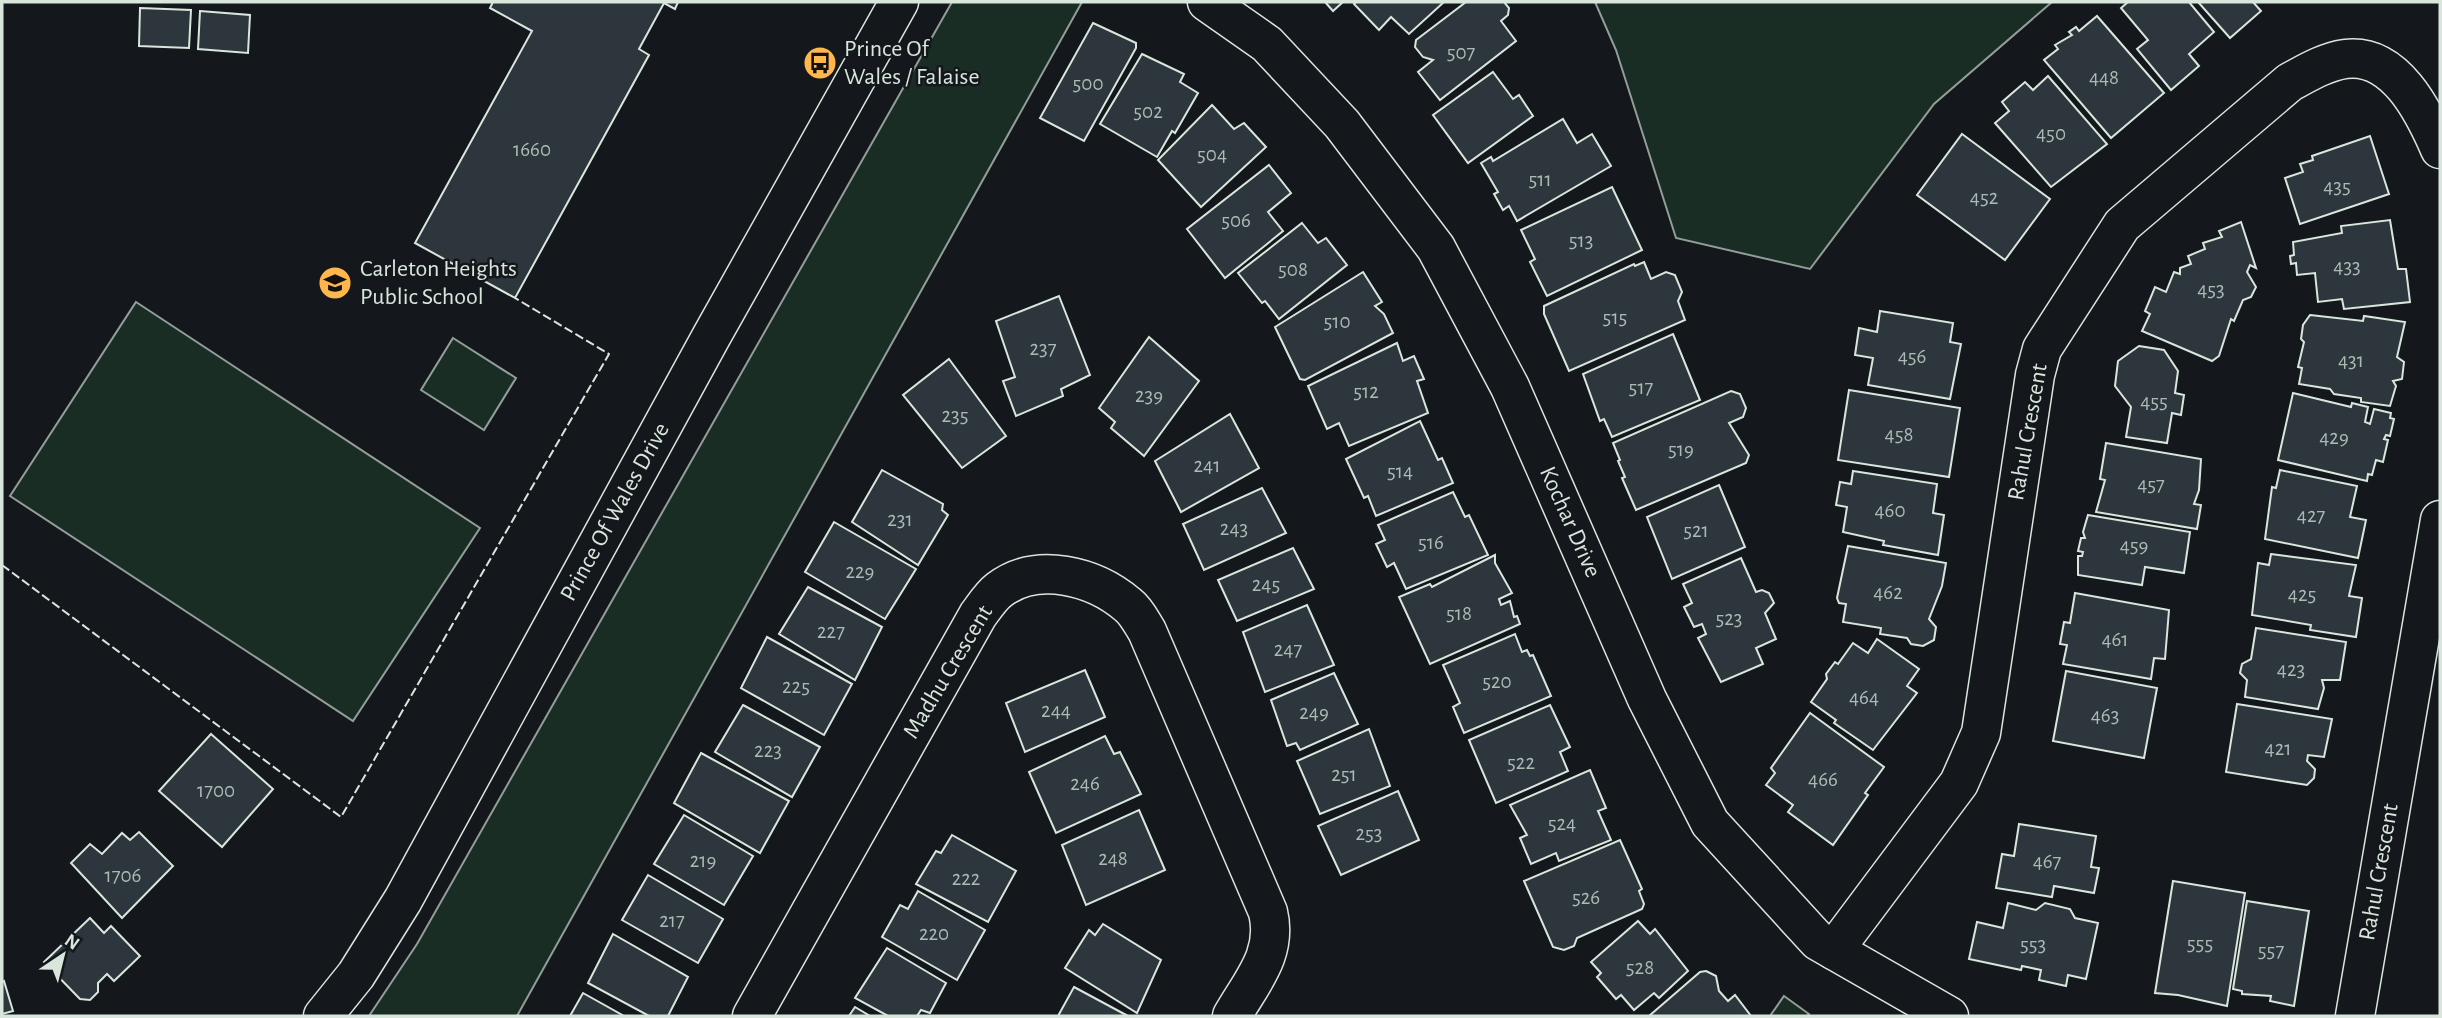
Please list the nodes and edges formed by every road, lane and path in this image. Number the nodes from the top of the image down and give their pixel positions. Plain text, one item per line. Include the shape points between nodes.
1 (899, 2) edge
2 (1207, 2) edge
3 (2440, 149) edge
4 (2440, 520) edge
5 (1834, 950) junction
6 (323, 1016) edge
7 (752, 1016) edge
8 (1232, 1016) edge
9 (1949, 1016) edge
10 (2355, 1016) edge

1 - 6 street, Prince Of Wales Drive via 403,900 356,975
2 - 5 street, Kochar Drive via 1267,44 1342,124 1436,248 1510,387 1647,699 1710,823 1818,941
3 - 5 street, Rahul Crescent via 2419,102 2393,74 2347,58 2321,65 2290,82 2122,225 2042,349 1982,733 1975,753 1959,783
4 - 10 street, Rahul Crescent
5 - 9 street, Kochar Drive
7 - 8 street, Madhu Crescent via 978,615 999,590 1030,576 1070,575 1129,606 1147,631 1268,912 1273,933 1269,952

